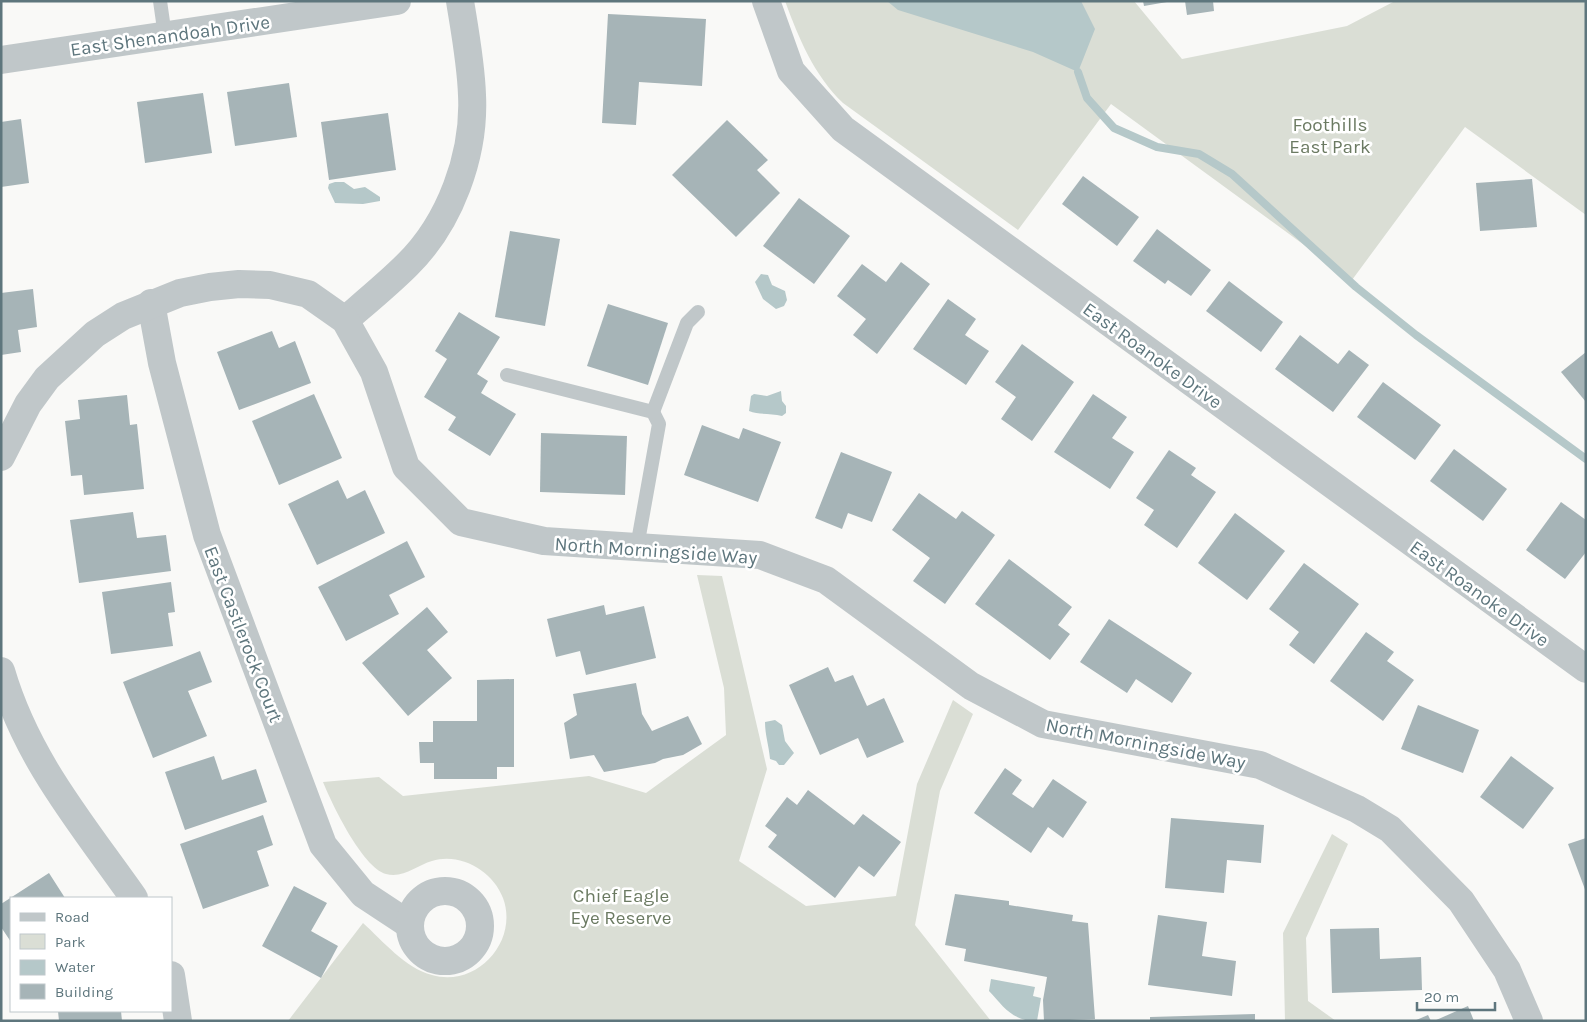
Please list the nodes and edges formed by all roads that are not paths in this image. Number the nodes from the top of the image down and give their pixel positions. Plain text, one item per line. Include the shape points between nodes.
1 (160, 1) edge
2 (397, 1) edge
3 (460, 1) edge
4 (766, 1) edge
5 (165, 36) junction
6 (1, 60) edge
7 (151, 303) junction
8 (698, 312) dead end
9 (344, 320) junction
10 (507, 375) dead end
11 (653, 412) junction
12 (1, 457) edge
13 (637, 548) junction
14 (1582, 658) edge
15 (1, 671) edge
16 (133, 897) edge
17 (410, 925) dead end
18 (172, 982) edge
19 (178, 1021) edge
20 (1529, 1021) edge

1 - 5 lane
2 - 5 street, East Shenandoah Drive
3 - 9 street via 472,97 466,157 457,186 428,240 408,264
4 - 14 street, East Roanoke Drive via 791,71 843,129
5 - 6 street, East Shenandoah Drive
7 - 9 street via 210,286 270,285 308,294
7 - 12 street via 122,316 64,360 28,404
7 - 17 street, East Castlerock Court via 162,363 207,535 323,845 363,894
8 - 11 lane via 687,323
9 - 13 street, North Morningside Way via 374,372 406,467 461,522 544,541
10 - 11 lane
11 - 13 lane via 660,424
13 - 20 street, North Morningside Way via 760,555 826,580 972,686 1043,724 1260,765 1357,809 1390,829 1461,901 1507,970
15 - 16 street via 18,722 47,776
18 - 19 street

